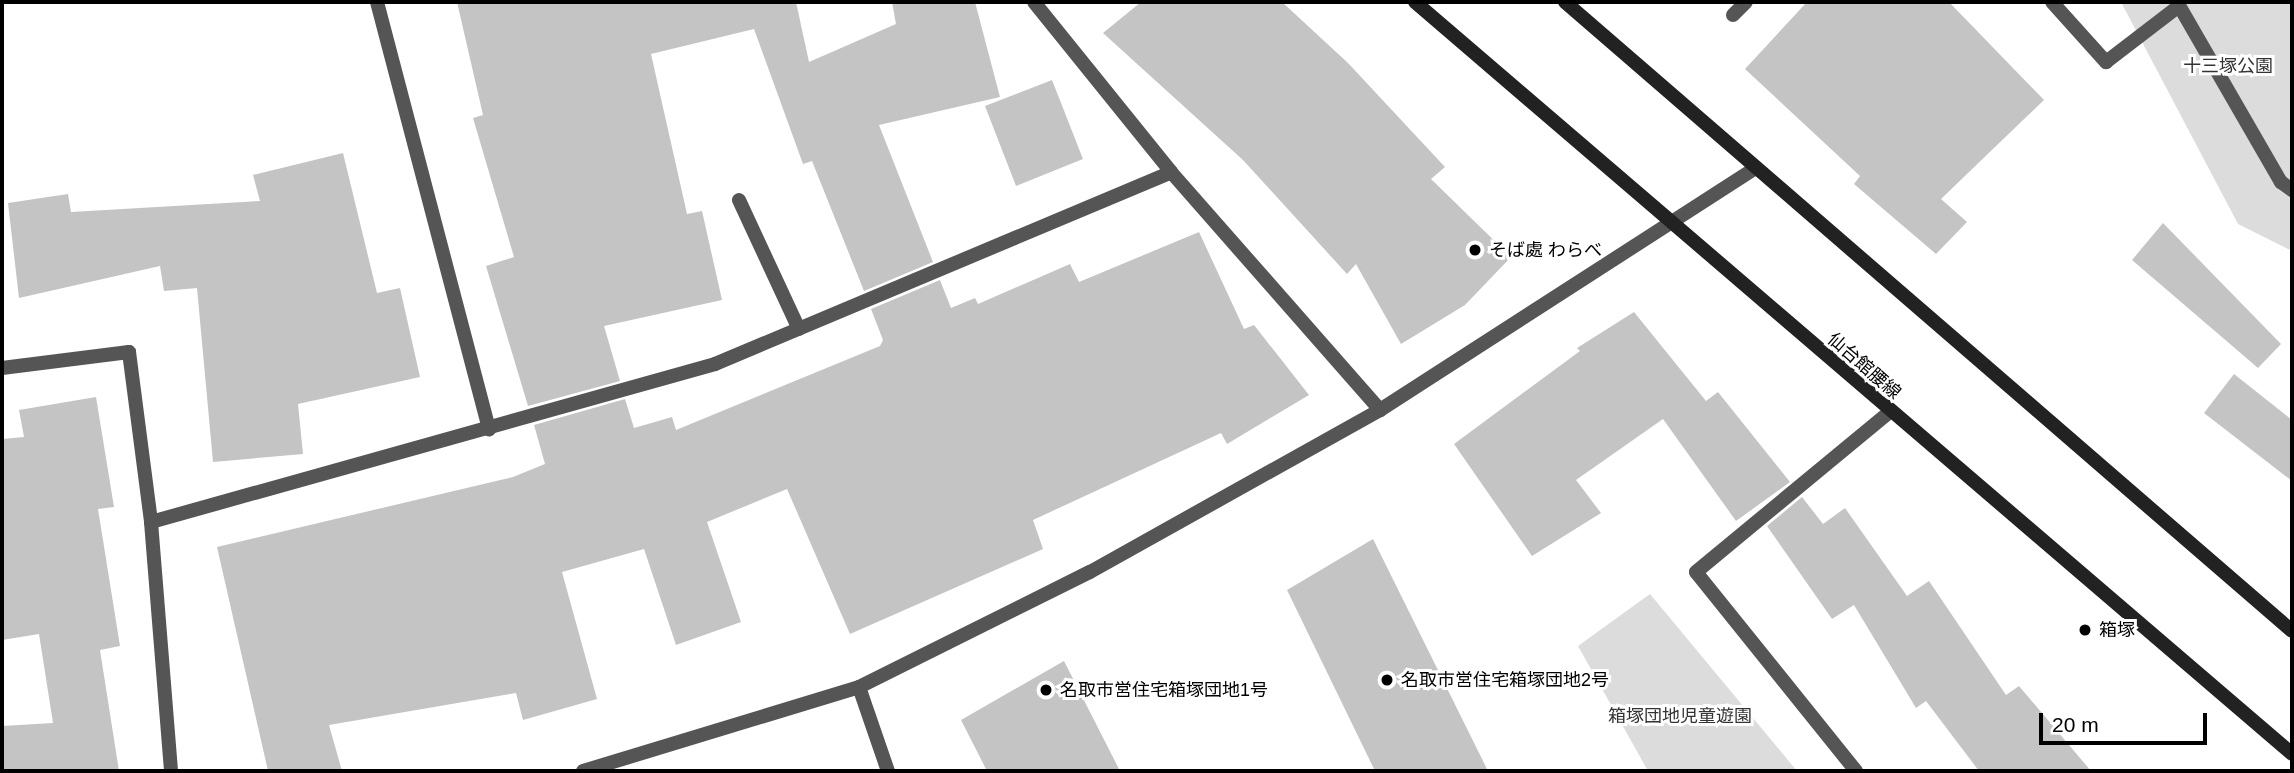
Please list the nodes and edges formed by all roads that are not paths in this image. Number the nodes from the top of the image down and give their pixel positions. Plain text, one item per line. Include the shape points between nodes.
1 (377, 2) edge
2 (1034, 2) edge
3 (1415, 2) edge
4 (1564, 2) edge
5 (1746, 2) edge
6 (2052, 2) edge
7 (2178, 4) edge
8 (1733, 15) dead end
9 (1756, 168) junction
10 (1171, 172) junction
11 (2292, 190) edge
12 (739, 200) dead end
13 (1670, 224) junction
14 (799, 330) junction
15 (2, 368) edge
16 (1380, 410) junction
17 (1888, 413) junction
18 (489, 429) junction
19 (151, 522) junction
20 (2292, 631) edge
21 (859, 687) junction
22 (2292, 754) edge
23 (172, 771) edge
24 (583, 771) edge
25 (888, 771) edge
26 (1856, 771) edge

1 - 18 street
2 - 10 street
3 - 13 main road, 仙台館腰線
4 - 9 main road
5 - 8 street
6 - 7 street via 2106,62
7 - 11 street via 2281,182
9 - 13 street
9 - 20 main road
10 - 14 street
10 - 16 street
12 - 14 street
13 - 16 street
13 - 17 main road, 仙台館腰線
14 - 18 street via 715,364
15 - 19 street via 129,352
16 - 21 street via 1090,572
17 - 22 main road, 仙台館腰線
17 - 26 street via 1696,572
18 - 19 street
19 - 23 street
21 - 24 street
21 - 25 street

